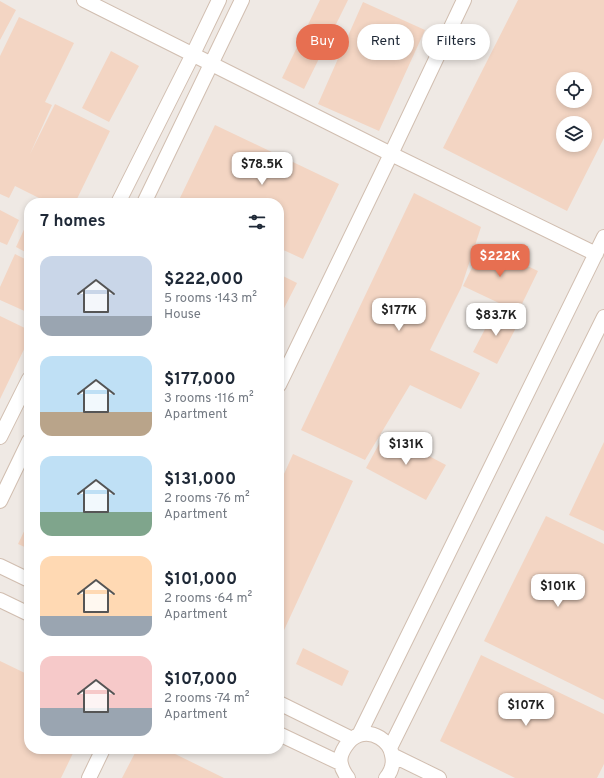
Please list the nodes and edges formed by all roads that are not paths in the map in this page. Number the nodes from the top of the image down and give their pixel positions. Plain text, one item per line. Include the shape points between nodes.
1 (84, 0) edge
2 (219, 0) edge
3 (242, 0) edge
4 (464, 0) edge
5 (194, 54) junction
6 (211, 63) junction
7 (391, 154) junction
8 (121, 198) edge
9 (146, 198) edge
10 (604, 237) edge
11 (596, 254) junction
12 (604, 317) edge
13 (284, 375) edge
14 (24, 389) edge
15 (0, 437) edge
16 (24, 451) edge
17 (0, 501) edge
18 (0, 566) edge
19 (24, 578) edge
20 (0, 600) edge
21 (24, 612) edge
22 (284, 705) edge
23 (284, 737) edge
24 (356, 737) junction
25 (391, 752) junction
26 (101, 754) edge
27 (343, 773) edge
28 (89, 778) edge
29 (386, 778) edge
30 (438, 778) edge

1 - 5 street
2 - 5 street
3 - 6 street
4 - 7 street
5 - 6 street
5 - 8 street
6 - 7 street
6 - 9 street
7 - 11 street
7 - 13 street
10 - 11 street
11 - 24 street
12 - 25 street
14 - 15 street
16 - 17 street
18 - 19 street
20 - 21 street
22 - 24 street
23 - 27 street
24 - 25 street via 374,735 386,742
24 - 27 street via 343,750
25 - 29 street via 393,763
25 - 30 street
26 - 28 street

